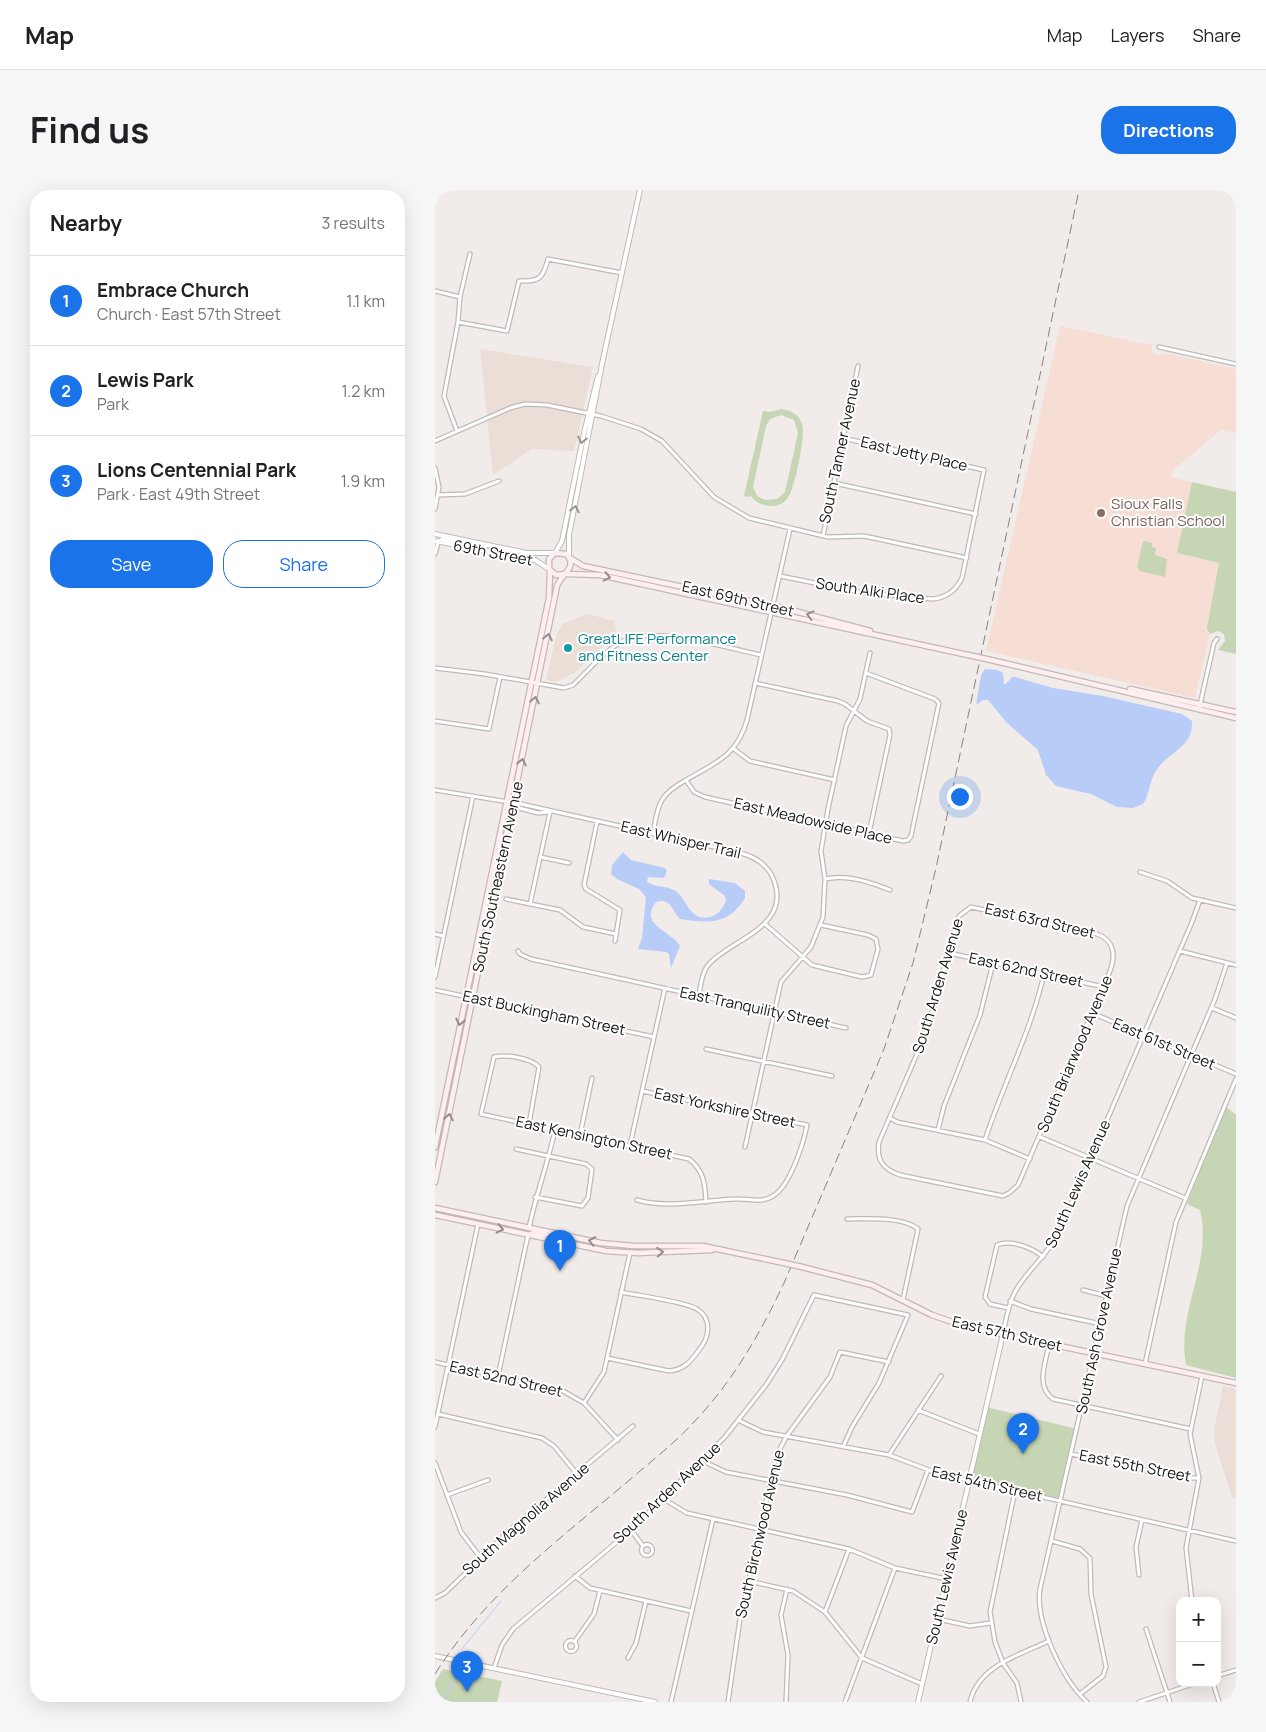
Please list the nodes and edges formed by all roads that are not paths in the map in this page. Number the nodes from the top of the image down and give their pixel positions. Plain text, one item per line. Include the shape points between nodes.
1 (640, 190) edge
2 (470, 254) dead end
3 (622, 273) junction
4 (435, 291) edge
5 (460, 297) junction
6 (458, 322) junction
7 (1159, 347) dead end
8 (603, 359) junction
9 (1236, 364) edge
10 (858, 366) dead end
11 (588, 413) junction
12 (594, 414) junction
13 (457, 432) junction
14 (843, 438) junction
15 (435, 441) edge
16 (435, 468) edge
17 (985, 470) joint
18 (499, 480) dead end
19 (834, 484) junction
20 (438, 495) junction
21 (435, 509) edge
22 (976, 514) junction
23 (790, 529) junction
24 (435, 534) edge
25 (823, 536) junction
26 (437, 542) edge
27 (493, 546) junction
28 (554, 553) junction
29 (435, 554) edge
30 (569, 557) junction
31 (967, 558) junction
32 (549, 569) junction
33 (565, 574) junction
34 (780, 576) junction
35 (773, 606) junction
36 (771, 613) junction
37 (1217, 639) dead end
38 (907, 641) junction
39 (870, 653) dead end
40 (761, 655) junction
41 (435, 668) edge
42 (866, 673) junction
43 (500, 677) junction
44 (531, 683) junction
45 (755, 683) junction
46 (538, 685) junction
47 (1199, 706) junction
48 (853, 710) junction
49 (1236, 712) edge
50 (1236, 718) edge
51 (435, 721) edge
52 (734, 749) junction
53 (686, 780) junction
54 (835, 780) junction
55 (435, 790) edge
56 (473, 796) junction
57 (506, 802) junction
58 (513, 805) junction
59 (550, 812) junction
60 (597, 822) junction
61 (826, 824) junction
62 (869, 833) junction
63 (653, 834) junction
64 (540, 857) junction
65 (569, 863) dead end
66 (1140, 872) dead end
67 (825, 879) junction
68 (890, 890) dead end
69 (506, 899) dead end
70 (1199, 900) junction
71 (530, 904) junction
72 (1236, 908) edge
73 (963, 910) joint
74 (765, 924) junction
75 (821, 925) junction
76 (435, 934) edge
77 (617, 934) junction
78 (443, 936) junction
79 (615, 941) dead end
80 (1112, 947) joint
81 (518, 951) dead end
82 (1180, 951) junction
83 (949, 953) junction
84 (801, 958) junction
85 (993, 963) junction
86 (1227, 963) junction
87 (1236, 965) edge
88 (1044, 974) junction
89 (435, 977) edge
90 (1104, 987) junction
91 (665, 988) junction
92 (435, 990) edge
93 (699, 995) junction
94 (466, 996) junction
95 (473, 998) junction
96 (1211, 1008) junction
97 (774, 1012) junction
98 (1092, 1013) junction
99 (1236, 1018) edge
100 (846, 1028) dead end
101 (1144, 1035) junction
102 (654, 1037) junction
103 (706, 1049) dead end
104 (1191, 1055) junction
105 (763, 1061) junction
106 (1236, 1074) edge
107 (832, 1076) dead end
108 (592, 1078) dead end
109 (1236, 1079) edge
110 (642, 1091) junction
111 (752, 1113) junction
112 (890, 1118) junction
113 (529, 1124) junction
114 (555, 1130) junction
115 (939, 1130) junction
116 (580, 1135) junction
117 (1039, 1137) junction
118 (985, 1140) junction
119 (630, 1145) junction
120 (435, 1146) edge
121 (745, 1147) dead end
122 (516, 1149) dead end
123 (549, 1156) junction
124 (1091, 1159) junction
125 (1030, 1160) junction
126 (1138, 1179) junction
127 (435, 1182) edge
128 (535, 1197) junction
129 (1185, 1198) junction
130 (637, 1200) dead end
131 (706, 1202) junction
132 (435, 1208) edge
133 (435, 1215) edge
134 (847, 1219) dead end
135 (478, 1224) junction
136 (529, 1228) junction
137 (528, 1236) junction
138 (575, 1237) junction
139 (727, 1251) junction
140 (630, 1253) junction
141 (1043, 1257) junction
142 (1083, 1290) dead end
143 (621, 1292) junction
144 (1107, 1296) junction
145 (903, 1300) junction
146 (1010, 1301) junction
147 (1008, 1308) junction
148 (1101, 1324) junction
149 (1003, 1334) junction
150 (1049, 1344) junction
151 (1095, 1353) junction
152 (607, 1358) junction
153 (435, 1362) edge
154 (889, 1362) junction
155 (1145, 1364) junction
156 (448, 1365) junction
157 (497, 1376) junction
158 (941, 1376) dead end
159 (1202, 1376) junction
160 (1236, 1383) edge
161 (584, 1403) junction
162 (1083, 1406) junction
163 (918, 1410) junction
164 (438, 1414) junction
165 (740, 1421) junction
166 (633, 1426) dead end
167 (435, 1427) edge
168 (1191, 1428) junction
169 (979, 1434) junction
170 (785, 1436) junction
171 (618, 1440) junction
172 (843, 1447) junction
173 (1071, 1454) junction
174 (889, 1455) junction
175 (704, 1459) junction
176 (435, 1463) edge
177 (928, 1470) junction
178 (577, 1474) junction
179 (1199, 1478) junction
180 (488, 1480) dead end
181 (969, 1480) junction
182 (771, 1481) junction
183 (1015, 1491) junction
184 (447, 1495) junction
185 (662, 1498) junction
186 (1061, 1501) junction
187 (713, 1519) junction
188 (1141, 1520) junction
189 (761, 1529) junction
190 (631, 1530) junction
191 (1189, 1531) junction
192 (1236, 1541) edge
193 (1052, 1542) junction
194 (643, 1546) dead end
195 (849, 1549) junction
196 (480, 1557) junction
197 (895, 1568) junction
198 (1139, 1575) dead end
199 (575, 1576) junction
200 (947, 1579) junction
201 (749, 1581) junction
202 (787, 1589) junction
203 (600, 1591) junction
204 (1192, 1597) edge
205 (435, 1598) edge
206 (646, 1601) junction
207 (691, 1610) junction
208 (825, 1612) junction
209 (938, 1619) junction
210 (991, 1623) junction
211 (1146, 1629) dead end
212 (575, 1641) dead end
213 (1049, 1641) junction
214 (435, 1656) edge
215 (628, 1658) dead end
216 (862, 1658) junction
217 (1003, 1663) junction
218 (494, 1668) junction
219 (1236, 1670) edge
220 (1221, 1675) edge
221 (921, 1684) junction
222 (1184, 1687) edge
223 (1214, 1687) edge
224 (1167, 1693) junction
225 (1080, 1694) junction
226 (624, 1695) junction
227 (623, 1702) edge
228 (655, 1702) edge
229 (671, 1702) edge
230 (728, 1702) edge
231 (786, 1702) edge
232 (845, 1702) edge
233 (917, 1702) edge
234 (970, 1702) edge
235 (1021, 1702) edge
236 (1087, 1702) edge
237 (1139, 1702) edge
238 (1170, 1702) edge
239 (1219, 1702) edge

1 - 3 street
2 - 5 street
3 - 6 street via 547,259 544,274 537,280 519,281 507,331
3 - 8 street
4 - 5 street
5 - 6 street
6 - 13 street via 445,396
7 - 9 street
8 - 11 street
8 - 12 street
10 - 14 street, South Tanner Avenue
11 - 12 street
11 - 13 street via 525,404
11 -> 28 street via 562,541
12 - 23 street via 630,424 662,441 714,497 739,514
30 -> 12 street via 569,535
13 - 15 street
14 - 17 street, East Jetty Place
14 - 19 street, South Tanner Avenue
16 - 20 street
17 - 22 street, South Alki Place
18 - 20 street via 465,494
19 - 22 street
19 - 25 street, South Tanner Avenue
20 - 21 street
22 - 31 street, South Alki Place
23 - 25 street
23 - 34 street
24 - 27 street
25 - 31 street via 864,536
26 - 27 street via 443,539
26 - 29 street
26 - 32 street, 69th Street via 535,560
27 - 28 street via 534,554
28 - 30 main road via 563,552
28 - 32 main road via 548,562
30 - 33 main road via 571,566
30 - 35 main road, East 69th Street via 583,566
31 - 34 street, South Alki Place via 957,586 938,599 860,592
32 - 33 main road via 556,575
32 - 44 main road, South Southeastern Avenue via 549,598
33 -> 36 main road, East 69th Street via 594,574
46 -> 33 main road, South Southeastern Avenue via 557,586
34 - 35 street
35 - 36 street
38 -> 35 main road, East 69th Street
36 - 38 main road, East 69th Street
36 - 40 street
37 - 47 street via 1213,643
38 - 47 main road, East 69th Street, bridge via 1116,688 1140,690
39 - 42 street
40 - 45 street
40 - 46 street via 681,638 639,636 619,643 568,687
41 - 43 street
42 - 48 street via 860,699
42 - 62 street, East Meadowside Place via 939,703 910,838 903,841
43 - 44 street
43 - 51 street via 489,728
44 - 46 street
44 - 57 main road, South Southeastern Avenue
45 - 48 street via 838,701
45 - 52 street via 745,728
58 -> 46 main road, South Southeastern Avenue
47 - 49 main road, East 69th Street
47 - 50 main road, East 69th Street
48 - 54 street via 846,726
48 - 62 street via 867,721 890,731
52 - 53 street
52 - 54 street via 750,761
53 - 61 street, East Meadowside Place via 700,796
53 - 63 street via 663,799
54 - 61 street
55 - 56 street
56 - 57 street
56 - 78 street
57 - 58 street, East Whisper Trail
57 - 94 main road, South Southeastern Avenue
58 - 59 street, East Whisper Trail
58 - 95 main road, South Southeastern Avenue
59 - 60 street, East Whisper Trail
59 - 64 street
60 - 63 street, East Whisper Trail
60 - 77 street via 584,885 585,889 620,910
61 - 62 street, East Meadowside Place
61 - 67 street via 821,851
63 - 74 street, East Whisper Trail via 747,855 762,864 773,880 776,894 775,907
64 - 65 street
64 - 71 street
66 - 70 street via 1167,881
67 - 68 street via 836,876
67 - 75 street
69 - 71 street
70 - 72 street
70 - 82 street, South Lewis Avenue
71 - 77 street via 560,910 583,927
73 - 80 street, East 63rd Street via 976,907 1097,934 1106,938
73 - 83 street, South Arden Avenue via 957,920
74 - 84 street
74 - 93 street via 710,962 704,972
75 - 84 street
75 - 84 street via 876,939 879,946 873,972 868,977 861,977 817,967
76 - 78 street
77 - 79 street
78 - 89 street
80 - 90 street, South Briarwood Avenue via 1113,962
81 - 91 street, East Tranquility Street via 531,959
82 - 86 street
82 - 101 street, South Lewis Avenue
83 - 85 street, East 62nd Street
83 - 112 street, South Arden Avenue via 917,1054
84 - 97 street via 781,982
85 - 88 street, East 62nd Street
85 - 115 street via 981,1015 944,1106
86 - 87 street
86 - 96 street, South Ash Grove Avenue
88 - 90 street, East 62nd Street
88 - 118 street via 1032,1021
90 - 98 street, South Briarwood Avenue
91 - 93 street, East Tranquility Street
91 - 102 street
92 - 94 street, East Buckingham Street
93 - 97 street, East Tranquility Street
94 - 95 street, East Buckingham Street
94 -> 120 main road, South Southeastern Avenue
95 - 102 street, East Buckingham Street
127 -> 95 main road, South Southeastern Avenue
96 - 99 street
96 - 104 street, South Ash Grove Avenue
97 - 100 street, East Tranquility Street
97 - 105 street
98 - 101 street, East 61st Street
98 - 117 street, South Briarwood Avenue
101 - 104 street, East 61st Street
101 - 124 street, South Lewis Avenue
102 - 110 street
103 - 105 street
104 - 106 street, East 61st Street
104 - 126 street, South Ash Grove Avenue
105 - 107 street
105 - 111 street
108 - 116 street
109 - 129 street
110 - 111 street, East Yorkshire Street
110 - 119 street
111 - 121 street
111 - 131 street, East Yorkshire Street via 807,1125 785,1185 773,1196 759,1201
112 - 115 street
112 - 125 street, South Arden Avenue via 879,1142 878,1157 885,1168 900,1175 1003,1196 1019,1185
113 - 113 street, East Kensington Street via 481,1114 492,1059 497,1056 535,1062 539,1066
113 - 114 street, East Kensington Street
114 - 116 street, East Kensington Street
114 - 123 street
115 - 118 street
116 - 119 street, East Kensington Street
117 - 124 street
117 - 125 street, South Briarwood Avenue
118 - 125 street
119 - 131 street, East Kensington Street via 680,1156 696,1165 705,1180
122 - 123 street
123 - 128 street
123 - 128 street via 591,1167 593,1174 587,1201 580,1206
124 - 126 street
124 - 141 street, South Lewis Avenue via 1059,1232
126 - 129 street
126 - 144 street, South Ash Grove Avenue via 1124,1216
128 - 136 street
129 - 155 street via 1173,1230
130 - 131 street via 655,1204
132 - 136 main road, East 57th Street
133 - 135 main road, East 57th Street
134 - 145 street via 880,1218 911,1224 918,1229
135 -> 137 main road, East 57th Street
135 - 156 street
136 - 138 main road, East 57th Street
137 - 138 main road via 534,1233
137 - 140 main road, East 57th Street
137 - 157 street
139 -> 138 main road, East 57th Street via 695,1245 623,1246
140 -> 139 main road, East 57th Street
139 - 145 main road, East 57th Street, bridge via 861,1281
140 - 143 street
141 - 146 street, South Lewis Avenue
141 - 147 street via 1025,1247 1006,1243 997,1245 985,1297 990,1304
142 - 144 street
143 - 152 street
143 - 152 street via 697,1309 707,1322 707,1336 691,1362 677,1370
144 - 148 street, South Ash Grove Avenue
145 - 149 main road, East 57th Street via 952,1322
146 - 147 street, South Lewis Avenue
146 - 148 street via 1031,1309
147 - 149 street, South Lewis Avenue
148 - 151 street, South Ash Grove Avenue
149 - 150 main road, East 57th Street
149 - 169 street, South Lewis Avenue
150 - 151 main road, East 57th Street
150 - 162 street via 1042,1380 1045,1392 1058,1401
151 - 155 main road, East 57th Street
151 - 162 street, South Ash Grove Avenue
152 - 161 street via 601,1378
153 - 156 street, East 52nd Street
154 - 165 street, South Arden Avenue via 908,1314 814,1295 781,1360
154 - 170 street, South Birchwood Avenue via 840,1352 823,1388
154 - 172 street
155 - 159 main road, East 57th Street
156 - 157 street, East 52nd Street
156 - 164 street
157 - 161 street, East 52nd Street via 563,1390
158 - 163 street
159 - 160 main road, East 57th Street
159 - 168 street
161 - 171 street, East 52nd Street
162 - 168 street
162 - 173 street, South Ash Grove Avenue
163 - 169 street
163 - 174 street
164 - 167 street
164 - 178 street via 541,1438 553,1446
165 - 170 street, East 54th Street via 757,1430
165 - 175 street, South Arden Avenue
166 - 171 street, South Magnolia Avenue
168 - 179 street via 1191,1447
169 - 181 street, South Lewis Avenue
170 - 172 street, East 54th Street
170 - 182 street, South Birchwood Avenue
171 - 178 street, South Magnolia Avenue
172 - 174 street, East 54th Street
173 - 179 street, East 55th Street via 1183,1478
173 - 186 street, South Ash Grove Avenue
174 - 177 street, East 54th Street
175 - 182 street via 718,1469
175 - 185 street, South Arden Avenue
176 - 184 street
177 - 181 street, East 54th Street
177 - 182 street via 912,1512
178 - 196 street, South Magnolia Avenue
179 - 191 street
180 - 184 street
181 - 183 street, East 54th Street
181 - 200 street, South Lewis Avenue
182 - 189 street, South Birchwood Avenue
183 - 186 street, East 54th Street
183 - 210 street via 991,1601
184 - 196 street via 461,1532
185 - 187 street via 681,1511
185 - 190 street, South Arden Avenue
186 - 188 street, East 54th Street
186 - 193 street, South Ash Grove Avenue
187 - 189 street
187 - 207 street
188 - 191 street, East 54th Street
188 - 198 street via 1136,1547
189 - 195 street
189 - 201 street, South Birchwood Avenue
190 - 194 street
190 - 199 street, South Arden Avenue
191 - 192 street, East 54th Street
191 - 204 street via 1186,1548
193 - 213 street, South Ash Grove Avenue via 1039,1601
193 - 225 street via 1080,1549 1087,1554 1091,1564 1091,1594 1106,1668 1103,1676
195 - 197 street
195 - 208 street
196 - 205 street, South Magnolia Avenue via 445,1593
197 - 200 street
197 - 216 street
199 - 203 street via 583,1585
199 - 218 street, South Arden Avenue via 513,1629 504,1640
200 - 209 street, South Lewis Avenue
201 - 202 street
201 - 230 street, South Birchwood Avenue via 735,1647
202 - 208 street
202 - 231 street via 781,1615 788,1656
203 - 206 street
203 - 212 street via 594,1614
206 - 207 street
206 - 215 street via 637,1644
207 - 229 street
208 - 216 street
209 - 210 street via 970,1626
209 - 221 street, South Lewis Avenue
210 - 217 street
211 - 224 street
213 - 217 street
213 - 225 street, South Ash Grove Avenue
214 - 218 street
216 - 221 street
216 - 232 street
217 - 234 street via 979,1681
217 - 235 street via 1017,1683
218 - 226 street
219 - 220 street
221 - 233 street, South Lewis Avenue
222 - 224 street
223 - 239 street
224 - 237 street
224 - 238 street
225 - 236 street, South Ash Grove Avenue
226 - 227 street
226 - 228 street

